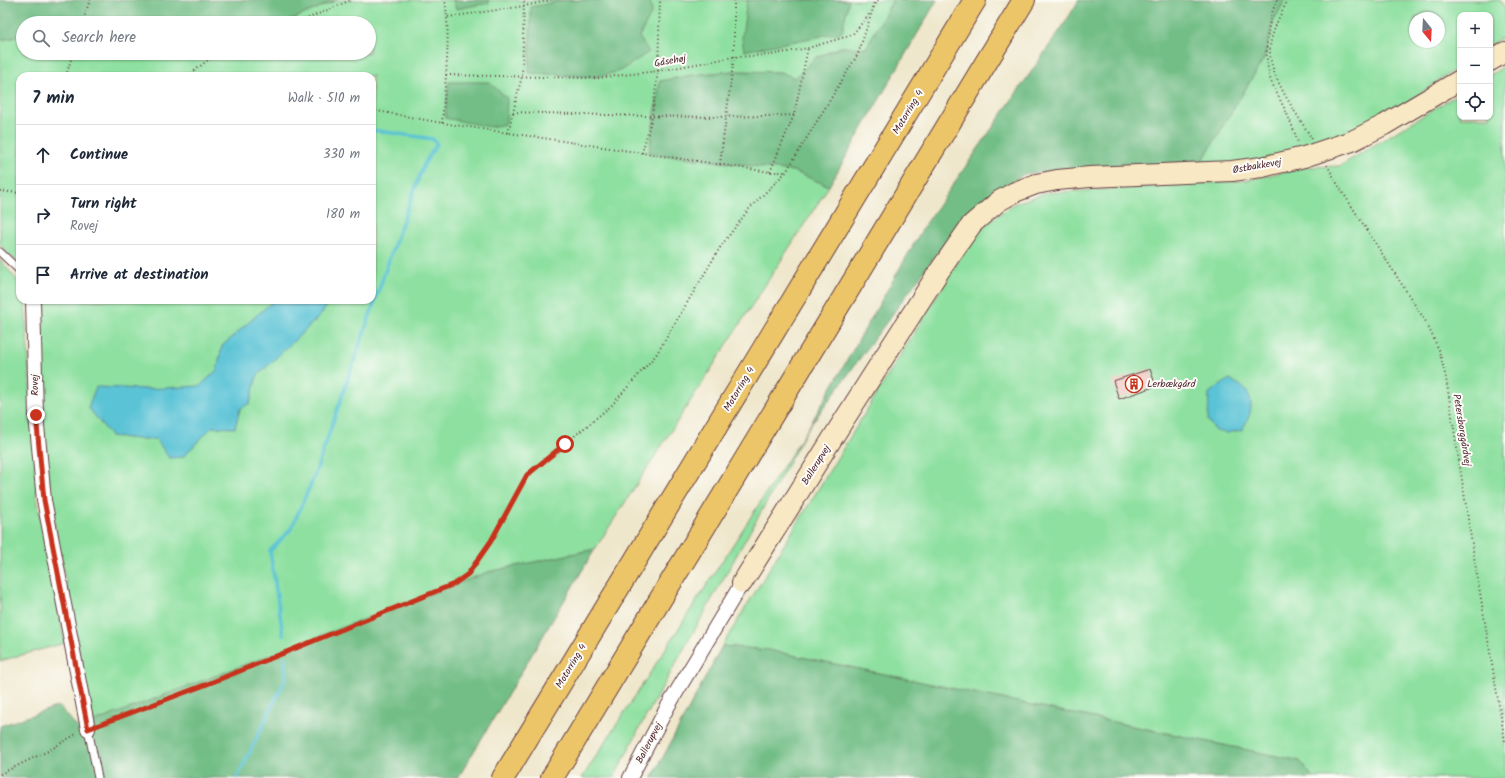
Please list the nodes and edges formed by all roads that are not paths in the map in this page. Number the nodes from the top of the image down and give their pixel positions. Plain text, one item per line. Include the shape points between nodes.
1 (975, 0) edge
2 (1024, 0) edge
3 (1505, 52) edge
4 (1493, 59) edge
5 (1457, 82) edge
6 (1036, 184) joint
7 (0, 252) edge
8 (16, 267) edge
9 (33, 304) edge
10 (742, 583) joint
11 (88, 729) joint
12 (98, 778) edge
13 (502, 778) edge
14 (552, 778) edge
15 (630, 778) edge

1 - 13 highway, Motorring 4
2 - 14 highway
3 - 4 street
5 - 6 street, Østbakkevej via 1384,125 1352,141 1312,155 1232,172 1090,177
6 - 10 street, Ballerupvej via 999,201 972,224 933,280
7 - 8 lane
9 - 11 street, Rovej via 36,415 44,500
10 - 15 street, Ballerupvej via 668,706
11 - 12 lane

